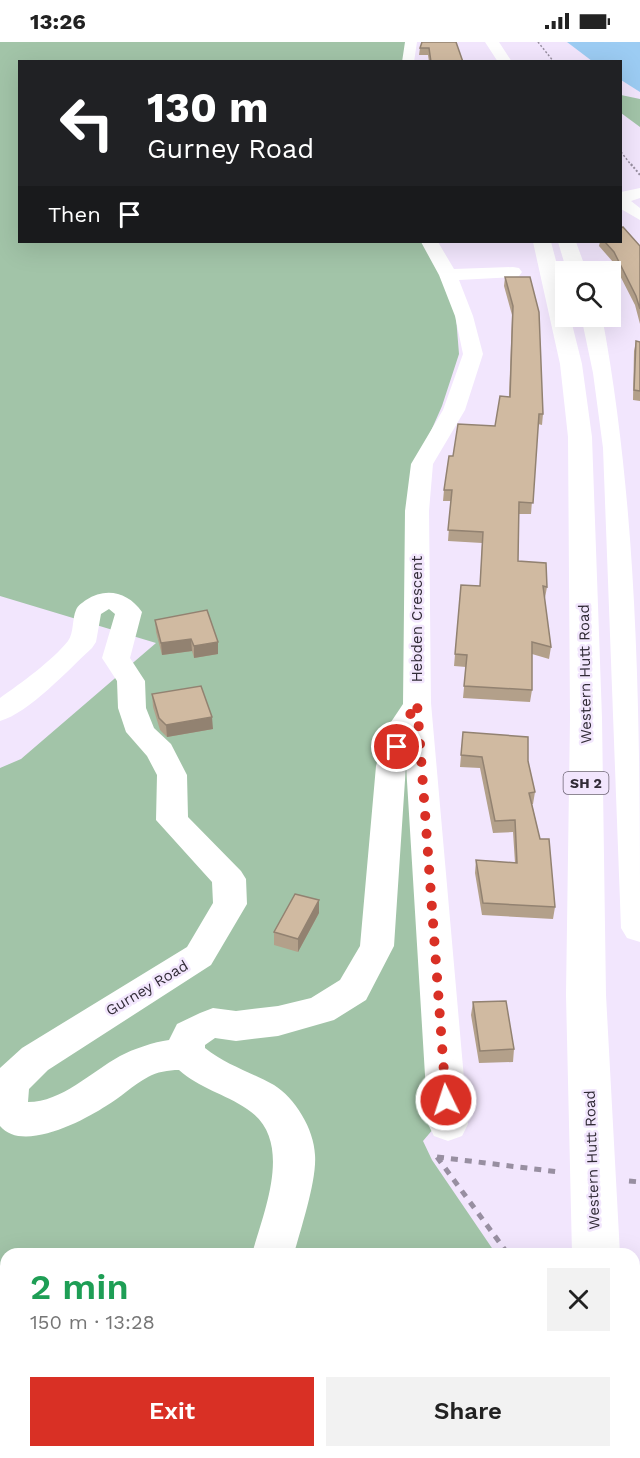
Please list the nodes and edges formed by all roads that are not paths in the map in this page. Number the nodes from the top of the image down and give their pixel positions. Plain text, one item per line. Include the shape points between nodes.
1 (411, 42) edge
2 (492, 42) edge
3 (408, 60) edge
4 (505, 60) edge
5 (640, 193) edge
6 (640, 215) edge
7 (431, 243) edge
8 (542, 243) edge
9 (567, 243) edge
10 (573, 261) edge
11 (513, 272) dead end
12 (448, 275) junction
13 (594, 327) edge
14 (417, 703) junction
15 (0, 712) edge
16 (640, 928) edge
17 (187, 1055) junction
18 (448, 1124) dead end
19 (275, 1248) edge
20 (596, 1248) edge

1 - 3 street
2 - 4 highway
5 - 6 street via 627,195 623,201
7 - 12 street, Hebden Crescent
8 - 20 highway, Western Hutt Road / SH 2 via 571,364 580,437 586,995
9 - 10 highway
11 - 12 street
12 - 14 street, Hebden Crescent via 464,316 472,354 454,410 422,464 417,511
13 - 16 highway via 615,448
14 - 17 street via 402,728 391,766 377,946 353,990 321,1010 278,1021 236,1026 213,1023 200,1028 190,1035
14 - 18 street, Hebden Crescent
15 - 17 street, Gurney Road via 82,642 89,610 106,599 129,612 116,658 131,681 132,708 141,732 160,751 172,776 172,820 229,879 230,904 199,956 34,1059 11,1082 7,1106 18,1119 42,1119 91,1096 135,1066 167,1055
17 - 19 street via 205,1070 261,1097 277,1110 290,1133 295,1155

